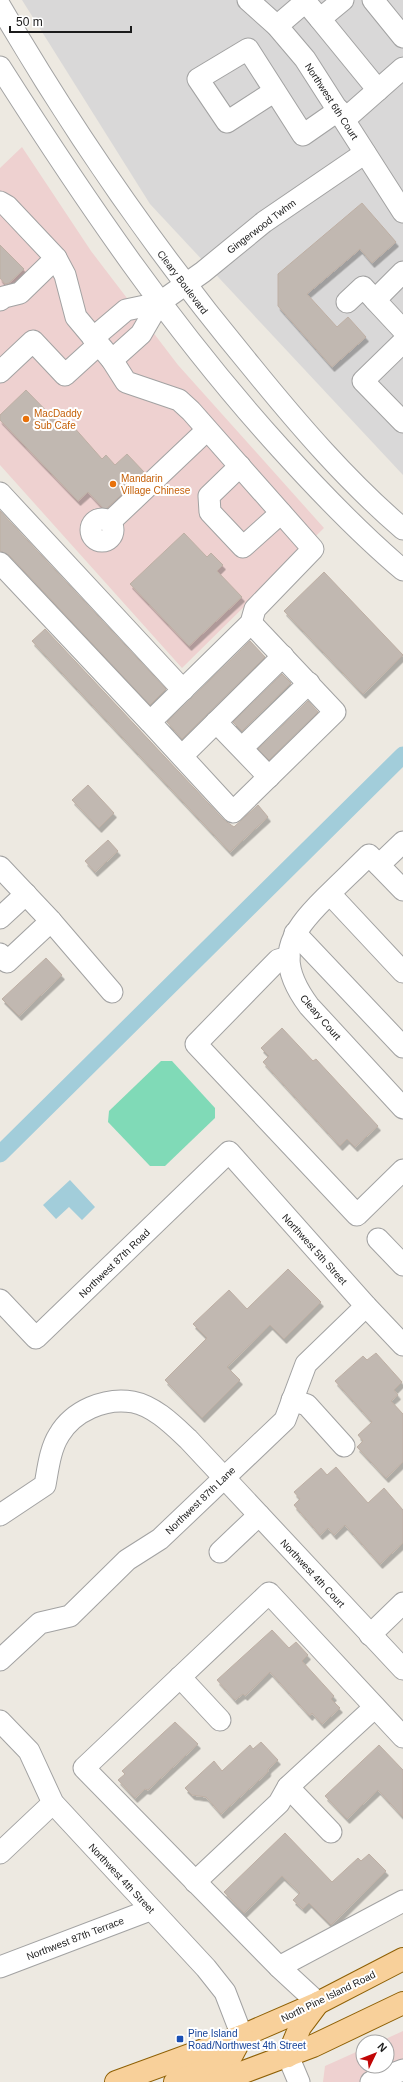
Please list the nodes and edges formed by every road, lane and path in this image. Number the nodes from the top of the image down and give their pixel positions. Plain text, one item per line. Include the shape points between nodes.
1 (248, 0) edge
2 (343, 0) edge
3 (374, 0) edge
4 (304, 1) edge
5 (0, 6) edge
6 (320, 19) junction
7 (278, 26) junction
8 (403, 37) edge
9 (0, 67) edge
10 (403, 68) edge
11 (378, 90) junction
12 (275, 91) dead end
13 (342, 114) junction
14 (365, 153) junction
15 (0, 202) edge
16 (403, 212) edge
17 (56, 258) junction
18 (403, 272) edge
19 (185, 285) junction
20 (0, 300) edge
21 (375, 300) junction
22 (347, 302) dead end
23 (159, 303) junction
24 (403, 330) edge
25 (403, 342) edge
26 (101, 348) junction
27 (0, 372) edge
28 (403, 422) edge
29 (207, 430) junction
30 (240, 466) junction
31 (0, 494) edge
32 (281, 513) junction
33 (110, 522) dead end
34 (403, 529) edge
35 (0, 563) edge
36 (403, 570) edge
37 (251, 623) junction
38 (283, 656) junction
39 (309, 683) junction
40 (183, 690) junction
41 (150, 722) junction
42 (216, 722) junction
43 (242, 748) junction
44 (182, 756) junction
45 (269, 777) junction
46 (403, 842) edge
47 (379, 865) junction
48 (0, 867) edge
49 (403, 890) edge
50 (26, 894) junction
51 (330, 894) junction
52 (0, 918) edge
53 (51, 921) junction
54 (295, 933) junction
55 (0, 954) edge
56 (289, 957) junction
57 (403, 972) edge
58 (112, 992) dead end
59 (403, 1047) edge
60 (403, 1108) edge
61 (230, 1152) joint
62 (403, 1170) edge
63 (378, 1238) dead end
64 (403, 1265) edge
65 (0, 1300) edge
66 (366, 1306) junction
67 (403, 1345) edge
68 (292, 1400) junction
69 (344, 1446) dead end
70 (223, 1477) junction
71 (0, 1515) edge
72 (259, 1515) junction
73 (220, 1552) dead end
74 (403, 1603) edge
75 (370, 1635) junction
76 (0, 1660) edge
77 (403, 1669) edge
78 (180, 1677) junction
79 (375, 1707) junction
80 (220, 1720) dead end
81 (0, 1721) edge
82 (403, 1737) edge
83 (288, 1787) junction
84 (53, 1803) junction
85 (331, 1832) dead end
86 (0, 1853) edge
87 (195, 1882) junction
88 (403, 1901) edge
89 (150, 1910) junction
90 (403, 1959) edge
91 (0, 1967) edge
92 (279, 1967) junction
93 (318, 2003) junction
94 (403, 2003) edge
95 (242, 2036) junction
96 (288, 2056) junction
97 (403, 2070) edge
98 (116, 2082) edge
99 (175, 2082) edge
100 (217, 2082) edge
101 (299, 2082) edge
102 (371, 2082) edge

1 - 7 street, Northwest 6th Court
2 - 6 street
3 - 8 street
4 - 6 street
4 - 7 street
5 - 19 street, Cleary Boulevard via 74,127
6 - 11 street
7 - 13 street, Northwest 6th Court via 305,59
9 - 23 street via 71,178
10 - 11 street
11 - 13 street
12 - 13 street via 303,135
13 - 14 street, Northwest 6th Court
14 - 16 street, Northwest 6th Court
14 - 19 street, Gingerwood Twhm via 264,222
15 - 17 street via 7,206
17 - 20 street via 20,293
17 - 26 street via 64,275 76,317
18 - 21 street
19 - 23 street, Gingerwood Twhm
19 - 34 street, Cleary Boulevard via 309,435 344,473
21 - 22 street via 363,287
21 - 24 street
23 - 26 street via 141,334
23 - 26 street via 126,310
23 - 36 street via 250,415 319,491 372,544
25 - 28 street via 363,381
26 - 27 street via 65,375 33,341
26 - 29 street via 126,382 179,400
29 - 30 street
29 - 33 street
30 - 32 street
30 - 32 street via 209,496 210,512 243,547
31 - 40 street
32 - 37 street via 314,550 254,609
35 - 41 street
37 - 38 street
37 - 40 street
38 - 39 street
38 - 42 street
39 - 43 street
39 - 45 street via 336,712
40 - 41 street
41 - 44 street
42 - 43 street
42 - 44 street
43 - 45 street
44 - 45 street via 234,812
46 - 47 street
47 - 49 street
47 - 51 street, Cleary Court via 369,855
48 - 50 street
50 - 52 street
50 - 53 street
51 - 54 street, Cleary Court via 308,915
51 - 57 street
53 - 55 street via 7,962
53 - 58 street
54 - 56 street, Cleary Court
54 - 59 street
56 - 60 street, Cleary Court via 299,993
56 - 62 street via 278,960 196,1044 356,1215
61 - 65 street, Northwest 87th Road via 36,1338
61 - 66 street, Northwest 5th Street
63 - 64 street
66 - 67 street, Northwest 5th Street
66 - 68 street, Northwest 87th Lane via 306,1364
68 - 69 street via 307,1405
68 - 70 street, Northwest 87th Lane via 285,1420
70 - 71 street, Northwest 4th Court via 168,1420 133,1402 108,1402 87,1409 69,1421 58,1436 45,1485
70 - 72 street, Northwest 4th Court
70 - 76 street, Northwest 87th Lane via 160,1539 127,1560 70,1616 40,1623
72 - 73 street
72 - 75 street, Northwest 4th Court
74 - 75 street
75 - 77 street, Northwest 4th Court
78 - 79 street via 269,1593
78 - 80 street
78 - 87 street via 84,1768
79 - 82 street
79 - 83 street
81 - 84 street, Northwest 4th Street via 29,1751
83 - 85 street
83 - 87 street via 279,1803
84 - 86 street
84 - 89 street, Northwest 4th Street
87 - 92 street
88 - 92 street
89 - 91 street, Northwest 87th Terrace
89 - 95 street, Northwest 4th Street via 226,1992
90 - 93 main road, North Pine Island Road
92 - 93 street
93 - 95 main road, North Pine Island Road
93 - 96 main road via 300,2028
94 - 96 main road
95 - 98 main road, North Pine Island Road
95 - 99 main road via 228,2062
96 - 100 main road
96 - 101 street
97 - 102 street

